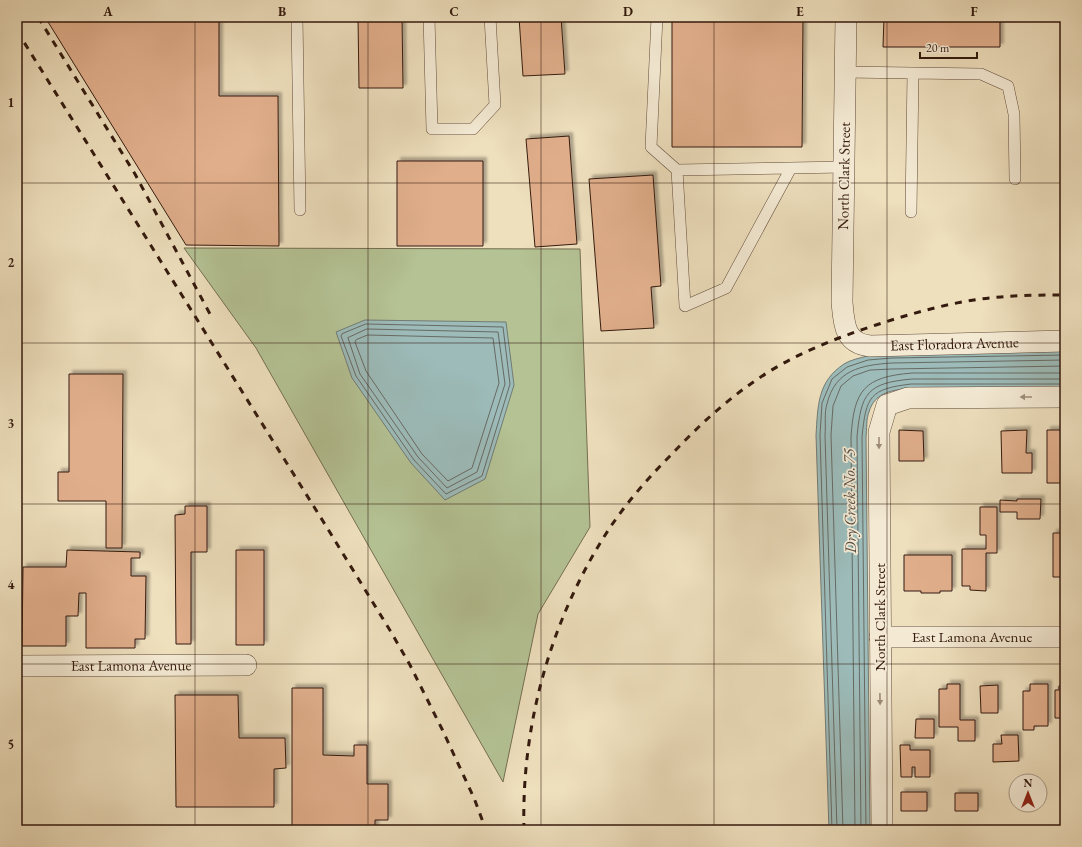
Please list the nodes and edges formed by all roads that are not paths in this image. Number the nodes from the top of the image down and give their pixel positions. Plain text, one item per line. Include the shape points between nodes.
1 (297, 17) edge
2 (429, 17) edge
3 (490, 17) edge
4 (657, 17) edge
5 (846, 17) edge
6 (845, 72) junction
7 (913, 73) junction
8 (844, 167) junction
9 (791, 168) junction
10 (677, 170) junction
11 (1015, 179) dead end
12 (300, 210) dead end
13 (911, 212) dead end
14 (848, 334) joint
15 (1065, 341) edge
16 (1065, 397) edge
17 (880, 637) junction
18 (1065, 638) edge
19 (246, 665) dead end
20 (17, 666) edge
21 (882, 830) edge

1 - 12 lane
2 - 3 lane via 432,130 473,128 495,105
4 - 10 lane via 651,147
5 - 6 street, North Clark Street
6 - 7 lane
6 - 8 street, North Clark Street
7 - 11 lane via 981,74 1008,86 1014,114
7 - 13 lane
8 - 9 lane
8 - 14 street, North Clark Street via 842,302
9 - 10 lane
9 - 10 lane via 726,288 685,306
14 - 15 street, East Floradora Avenue via 854,341 870,346
16 -> 17 street, North Clark Street via 908,398 887,405 879,432
17 - 18 street, East Lamona Avenue
17 -> 21 street, North Clark Street
19 - 20 street, East Lamona Avenue

